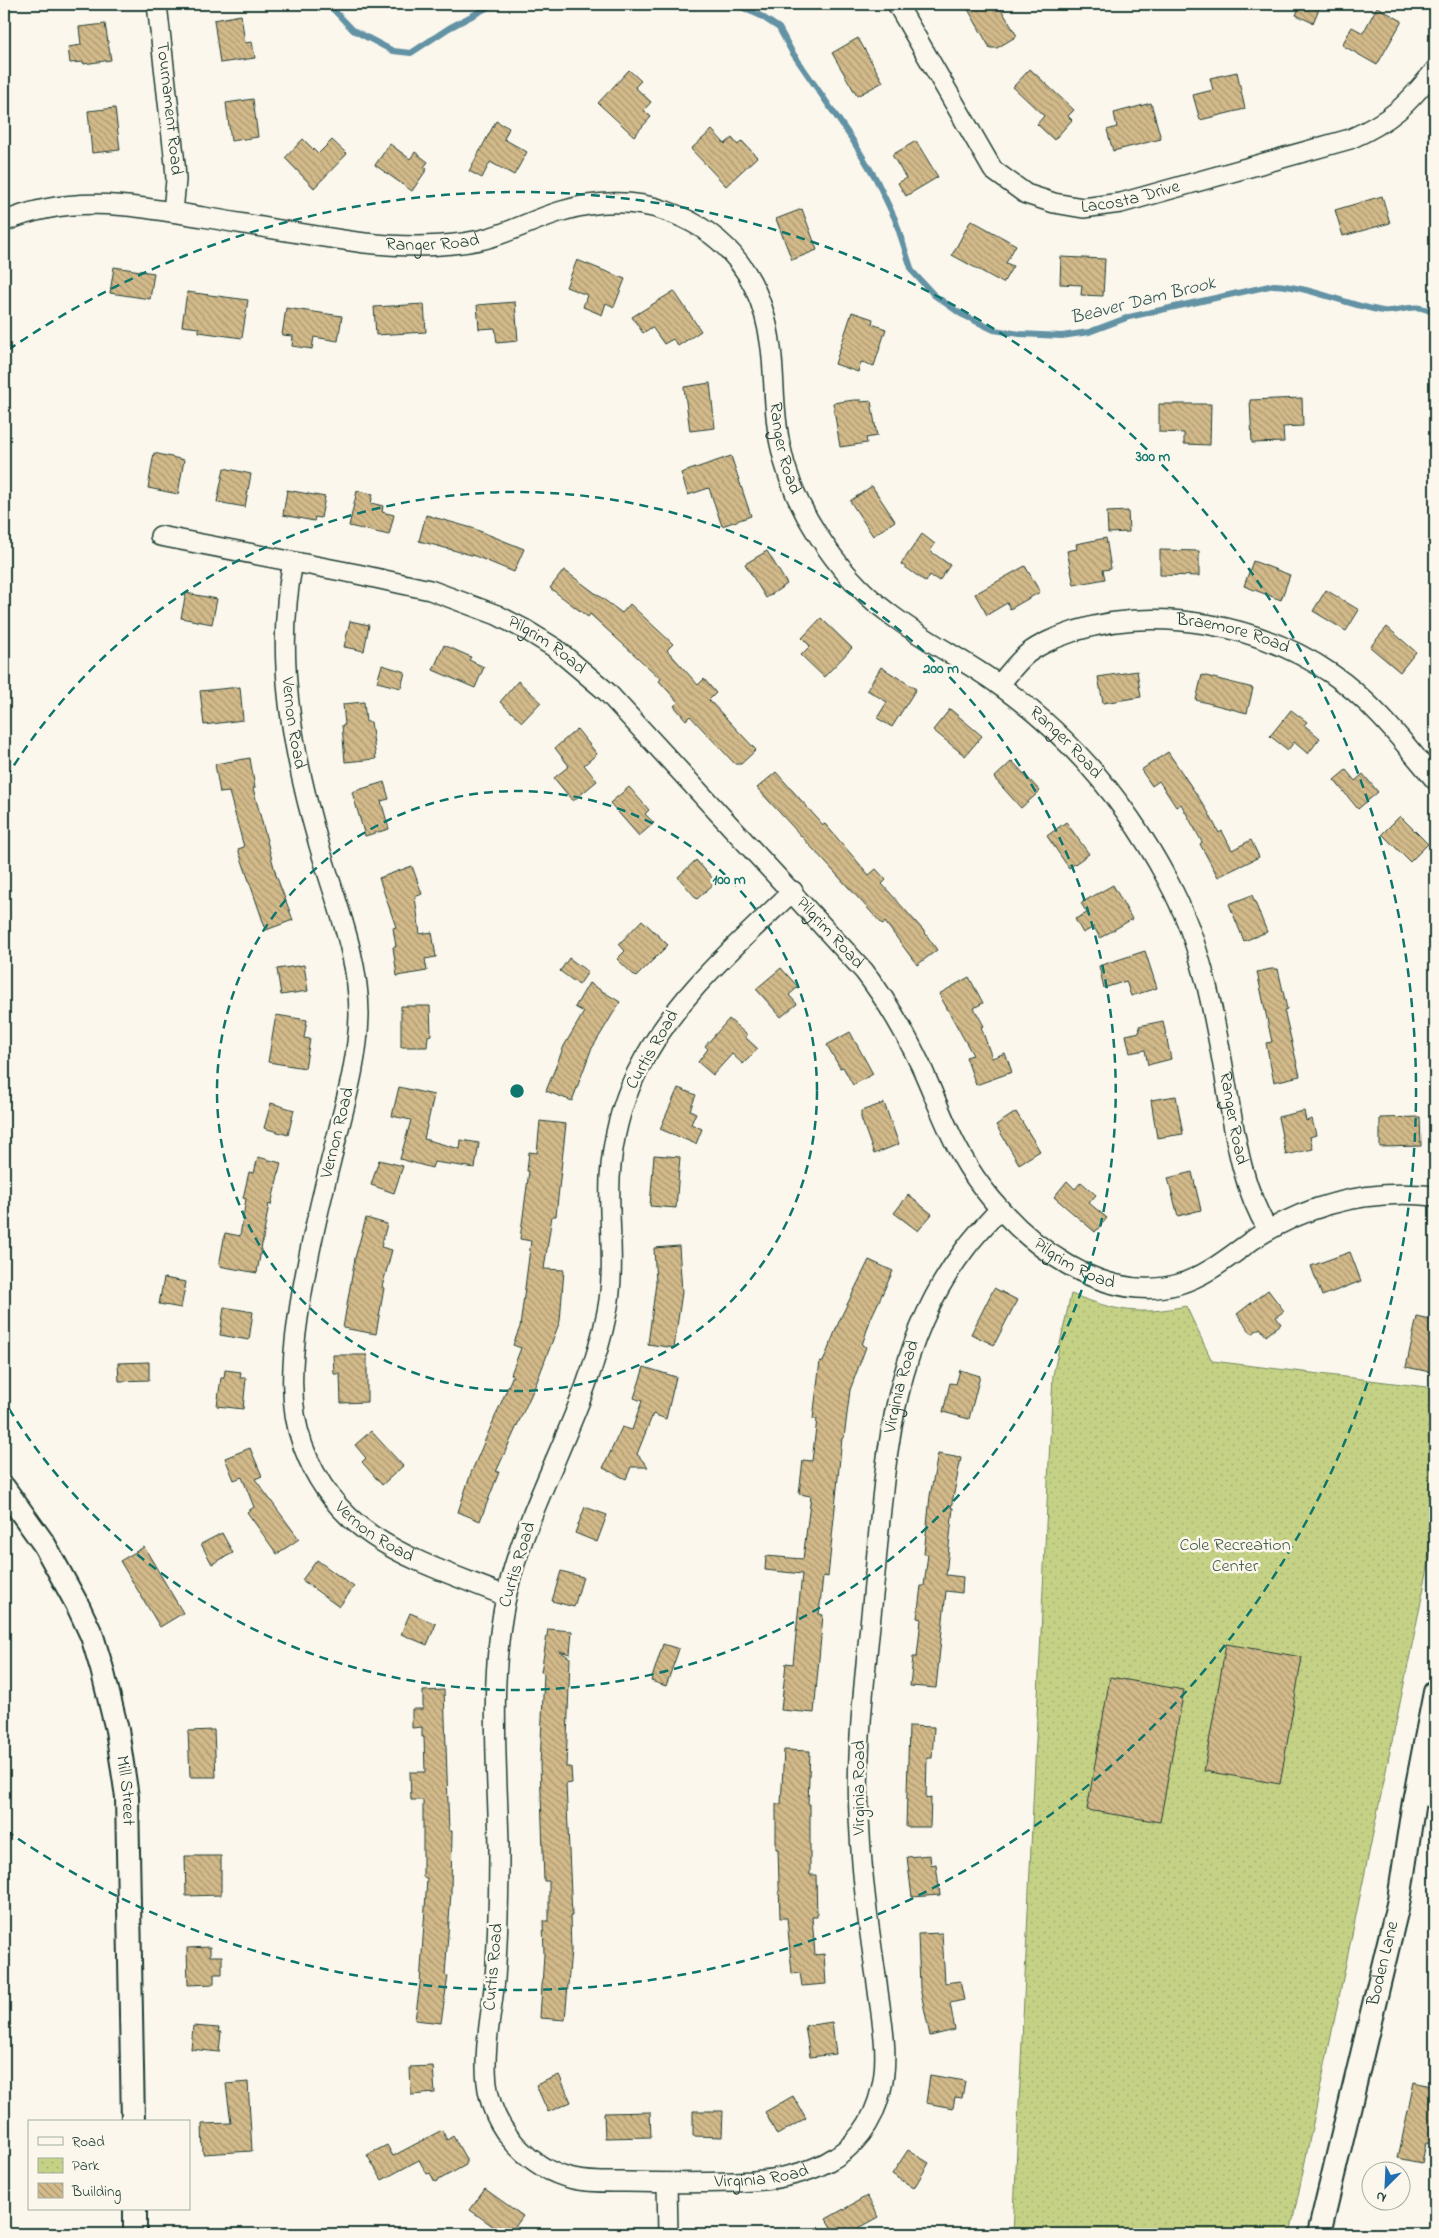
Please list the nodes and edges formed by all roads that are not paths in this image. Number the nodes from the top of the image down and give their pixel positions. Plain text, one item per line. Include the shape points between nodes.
1 (157, 4) edge
2 (898, 4) edge
3 (1435, 70) edge
4 (172, 212) junction
5 (4, 222) edge
6 (160, 536) dead end
7 (293, 562) junction
8 (999, 685) junction
9 (1435, 780) edge
10 (793, 891) junction
11 (1435, 1196) edge
12 (1000, 1209) junction
13 (1268, 1230) junction
14 (4, 1488) edge
15 (506, 1596) junction
16 (1435, 1692) edge
17 (1425, 1796) edge
18 (133, 2120) edge
19 (667, 2183) junction
20 (135, 2210) edge
21 (135, 2234) edge
22 (668, 2234) edge
23 (1319, 2234) edge

1 - 4 street, Tournament Road via 175,164
2 - 3 street, Lacosta Drive via 993,170 1026,194 1054,204 1083,208 1121,203 1350,139 1377,127 1400,110
4 - 5 street, Ranger Road via 115,204 62,205
4 - 8 street, Ranger Road via 328,238 398,246 430,246 483,239 562,211 615,202 665,210 690,221 714,236 736,256 752,279 771,348 780,444 798,501 813,528 846,573 884,610
6 - 7 street, Pilgrim Road
7 - 10 street, Pilgrim Road via 430,590 497,615 555,648 607,692
7 - 15 street, Vernon Road via 285,638 294,743 306,800 354,960 359,1013 354,1065 315,1224 301,1298 293,1363 296,1419 302,1443 323,1488 357,1525 399,1552
8 - 9 street, Braemore Road via 1027,655 1042,645 1089,627 1115,622 1171,620 1227,629 1285,649 1332,674 1378,713
8 - 13 street, Ranger Road via 1047,724 1107,787 1142,835 1169,883 1202,964 1242,1171 1248,1193
10 - 12 street, Pilgrim Road via 846,949 895,1015 953,1142
10 - 15 street, Curtis Road via 680,1003 633,1079 612,1158 611,1277 605,1324
11 - 13 street, Pilgrim Road via 1385,1194 1358,1197 1308,1212
12 - 13 street, Pilgrim Road via 1067,1264 1088,1276 1134,1289 1164,1286 1200,1276
12 - 19 street, Virginia Road via 950,1271 921,1324 900,1384 888,1448 858,1767 865,1900 885,2048 875,2110 855,2139 835,2158 808,2171 766,2180
14 - 18 street, Mill Street via 44,1544 78,1606 92,1636 117,1730 127,1797
15 - 19 street, Curtis Road via 496,1678 499,1911 486,2087 501,2126 513,2142 546,2169 582,2181
16 - 17 street, Boden Lane
17 - 23 street, Boden Lane
19 - 22 street
20 - 21 street

